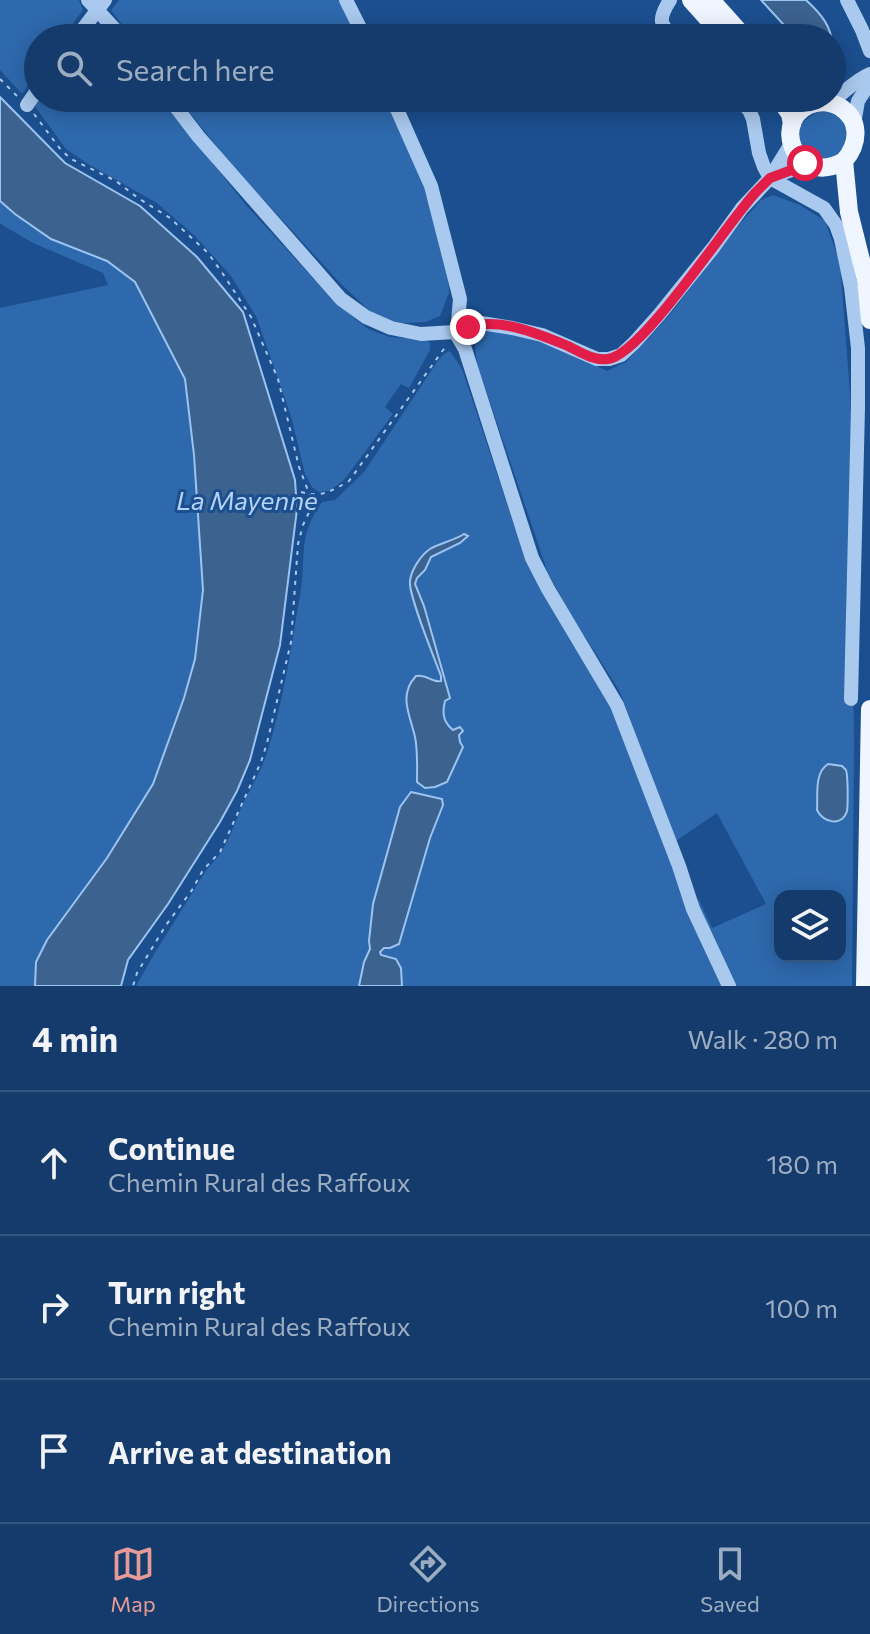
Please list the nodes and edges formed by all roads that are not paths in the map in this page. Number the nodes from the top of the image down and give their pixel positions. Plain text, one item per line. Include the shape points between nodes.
1 (346, 0) edge
2 (670, 0) edge
3 (691, 0) edge
4 (711, 0) edge
5 (847, 0) edge
6 (97, 3) edge
7 (84, 24) edge
8 (113, 24) edge
9 (358, 24) edge
10 (663, 24) edge
11 (712, 24) edge
12 (732, 24) edge
13 (870, 51) edge
14 (870, 76) edge
15 (846, 89) edge
16 (180, 112) edge
17 (398, 112) edge
18 (750, 112) edge
19 (789, 112) edge
20 (800, 112) edge
21 (846, 112) edge
22 (792, 124) junction
23 (854, 124) junction
24 (791, 144) junction
25 (844, 161) junction
26 (816, 166) junction
27 (770, 178) junction
28 (849, 212) junction
29 (870, 320) edge
30 (455, 332) junction
31 (851, 699) dead end
32 (870, 709) edge
33 (729, 986) edge
34 (865, 986) edge

1 - 9 street
2 - 10 street
3 - 11 main road
4 - 12 main road
5 - 13 street
6 - 7 street
6 - 8 street
14 - 15 street
14 - 23 street
16 - 30 street via 341,299 391,328 421,334
17 - 30 street via 435,200 460,299
18 - 27 street
19 - 22 main road
20 - 22 main road
21 - 23 main road
22 - 24 main road
23 - 25 main road via 855,144
24 - 26 main road via 798,157
24 - 27 street
25 - 26 main road
25 - 28 main road
26 - 27 street
26 - 28 main road
27 - 30 street via 621,355 597,359 542,335 481,323
27 - 31 street via 824,208 841,239 851,287 858,408
28 - 29 main road
30 - 33 street via 532,558 617,705 693,909
32 - 34 main road

